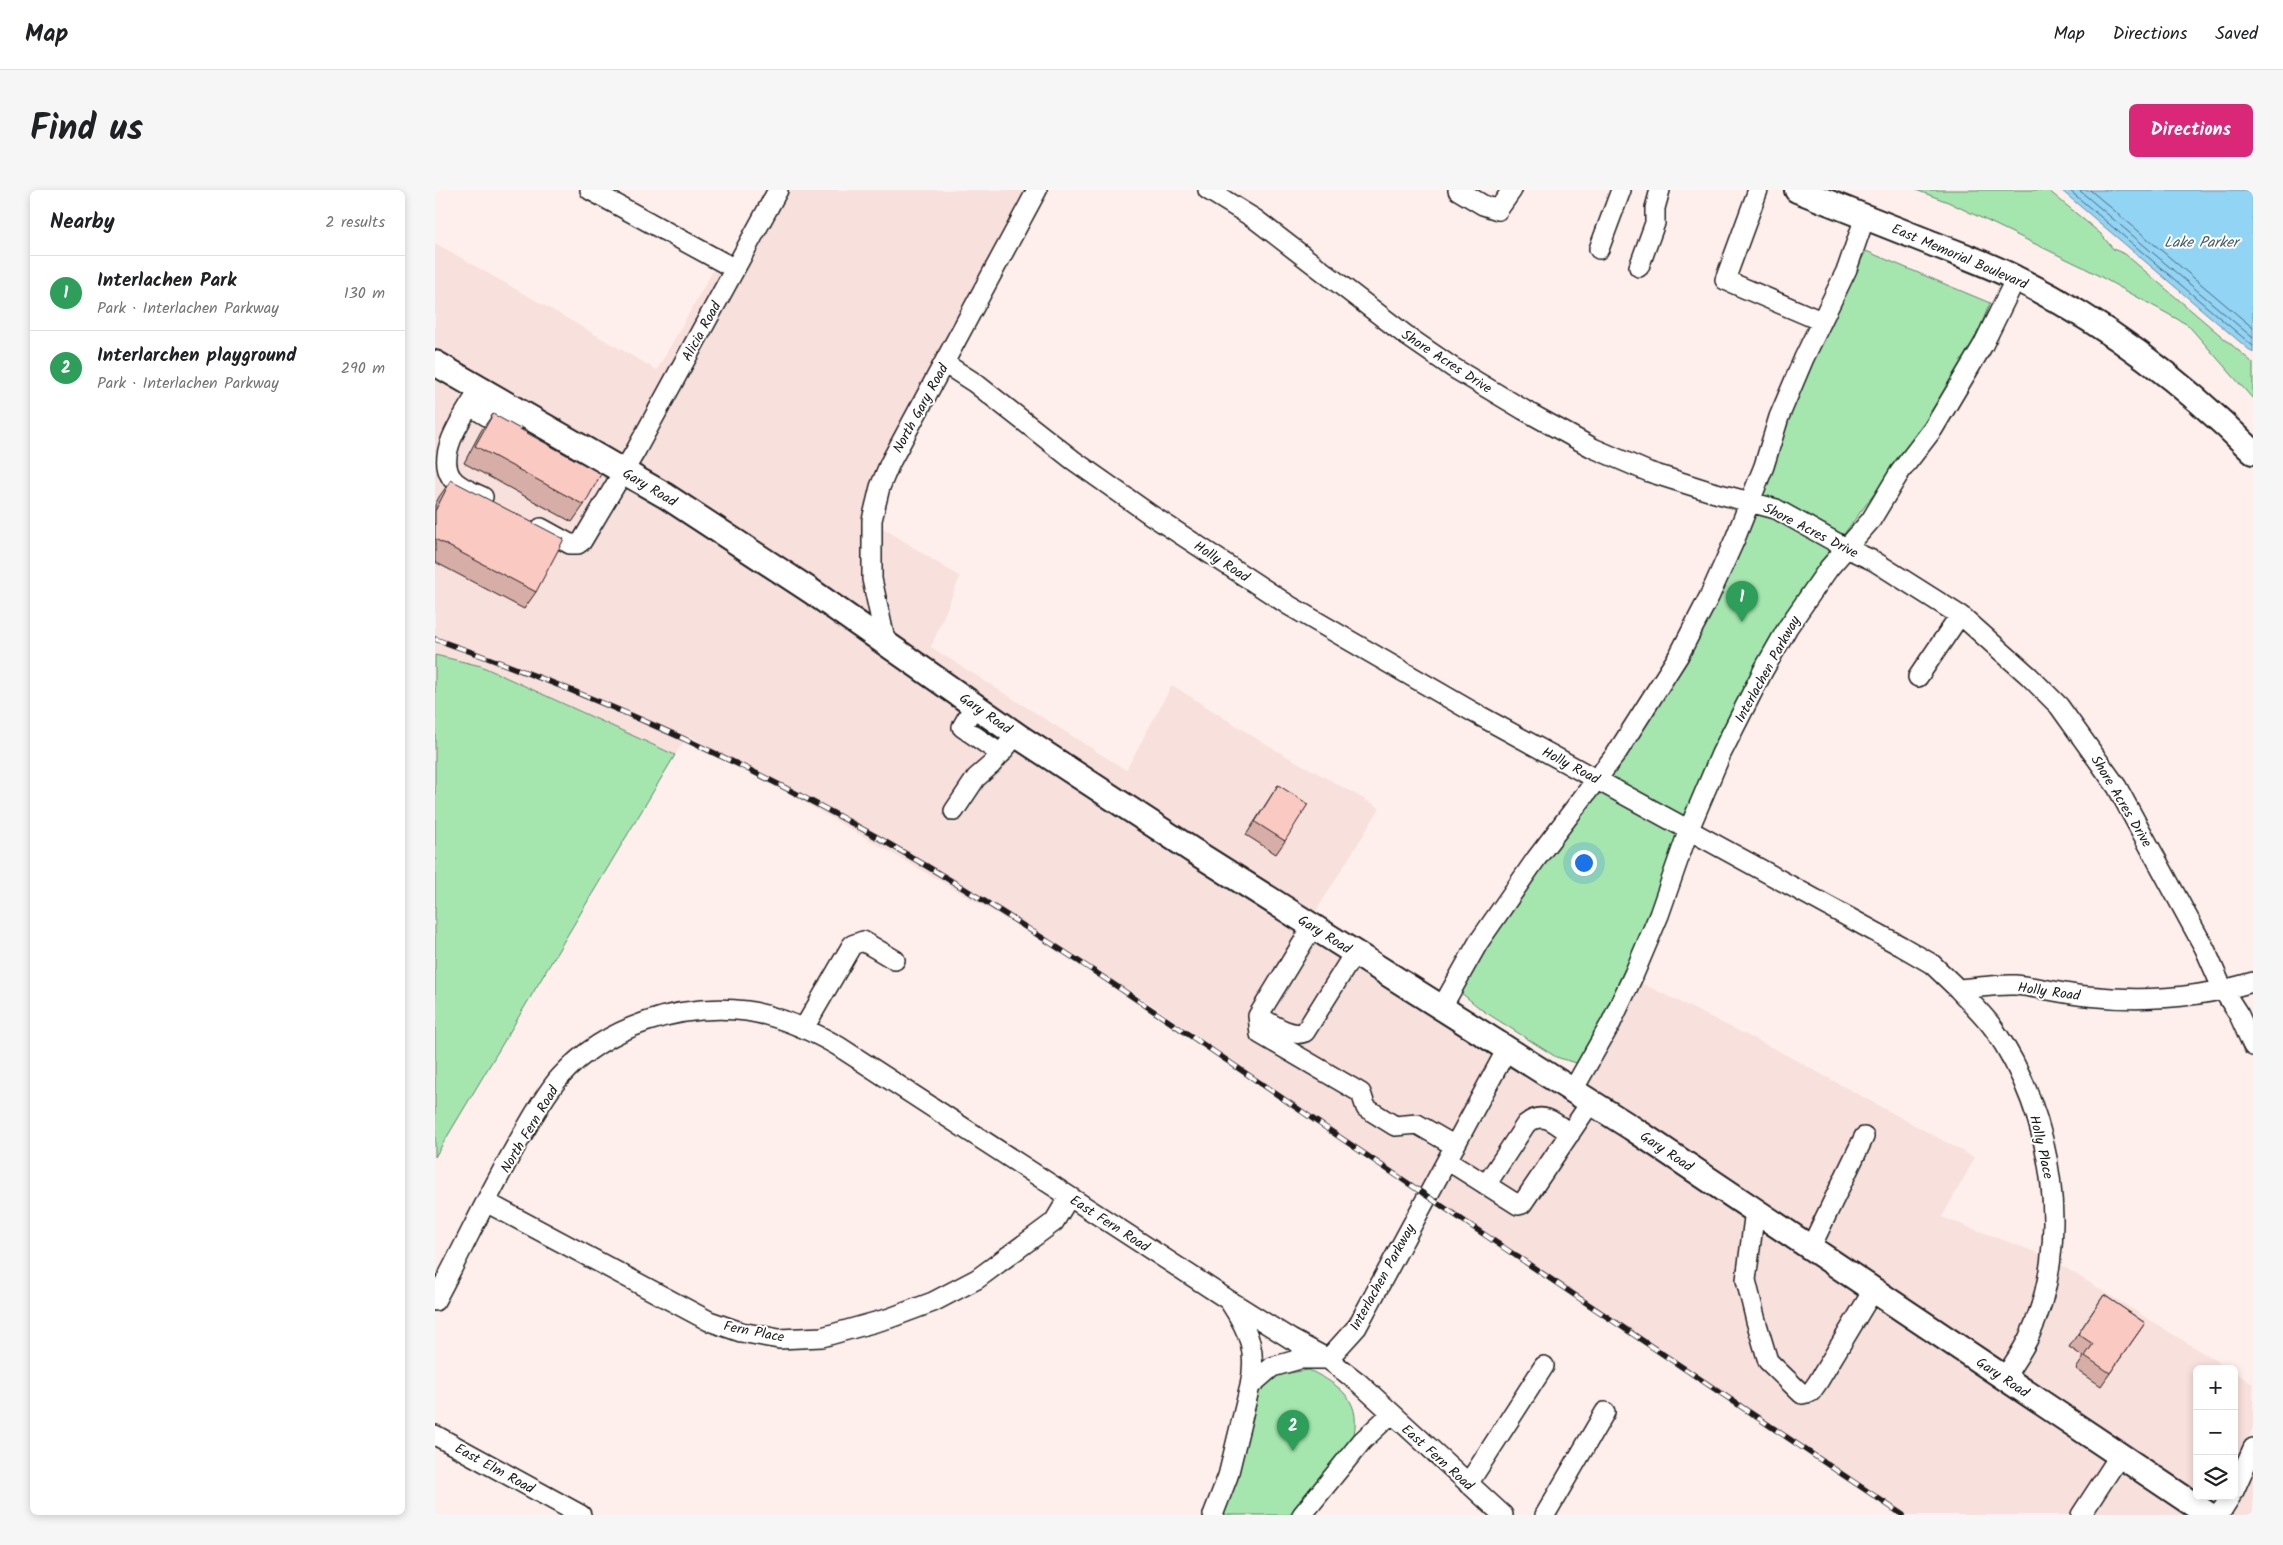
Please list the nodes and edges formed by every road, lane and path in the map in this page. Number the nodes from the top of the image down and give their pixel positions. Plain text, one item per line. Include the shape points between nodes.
1 (590, 190) edge
2 (778, 190) edge
3 (1037, 190) edge
4 (1208, 190) edge
5 (1458, 190) edge
6 (1512, 190) edge
7 (1621, 190) edge
8 (1758, 190) edge
9 (1797, 190) edge
10 (1656, 192) edge
11 (1865, 217) junction
12 (1599, 249) dead end
13 (1639, 267) dead end
14 (735, 269) junction
15 (2016, 278) junction
16 (1821, 320) junction
17 (435, 363) edge
18 (944, 363) junction
19 (475, 398) junction
20 (2253, 452) edge
21 (610, 480) junction
22 (1751, 500) junction
23 (501, 506) edge
24 (527, 521) edge
25 (1845, 548) junction
26 (1960, 615) junction
27 (886, 644) junction
28 (1918, 677) dead end
29 (974, 706) junction
30 (1016, 735) junction
31 (1001, 754) junction
32 (1597, 780) junction
33 (954, 811) dead end
34 (1689, 829) junction
35 (1313, 926) junction
36 (1355, 952) junction
37 (895, 960) dead end
38 (2253, 982) edge
39 (1958, 989) junction
40 (2223, 990) junction
41 (1442, 1007) junction
42 (678, 1013) joint
43 (1258, 1016) junction
44 (804, 1028) junction
45 (2253, 1046) edge
46 (1507, 1049) junction
47 (1582, 1096) junction
48 (1570, 1134) junction
49 (1864, 1137) dead end
50 (1451, 1153) junction
51 (1486, 1185) junction
52 (1069, 1197) junction
53 (486, 1202) junction
54 (1755, 1210) junction
55 (1811, 1247) junction
56 (442, 1271) edge
57 (1874, 1289) junction
58 (1227, 1299) junction
59 (435, 1302) edge
60 (1328, 1359) junction
61 (1544, 1366) dead end
62 (2004, 1378) junction
63 (1250, 1386) junction
64 (1605, 1412) dead end
65 (1391, 1414) junction
66 (435, 1435) edge
67 (2253, 1448) edge
68 (2120, 1455) junction
69 (2238, 1482) edge
70 (1468, 1484) junction
71 (2226, 1500) edge
72 (2207, 1514) edge
73 (581, 1515) edge
74 (1213, 1515) edge
75 (1302, 1515) edge
76 (1503, 1515) edge
77 (1545, 1515) edge
78 (2081, 1515) edge

1 - 14 street
2 - 14 street, Alicia Road
3 - 18 street, North Gary Road
4 - 22 street, Shore Acres Drive via 1255,218 1407,336 1524,410 1593,448 1649,472 1712,492
5 - 6 street via 1498,210
7 - 12 street
8 - 16 street via 1725,280
9 - 11 main road, East Memorial Boulevard
10 - 13 street via 1655,223
11 - 15 main road, East Memorial Boulevard
11 - 16 street via 1847,269
14 - 21 street, Alicia Road
15 - 20 main road, East Memorial Boulevard via 2141,354
15 - 25 street, Interlachen Parkway via 1983,345 1933,429 1900,472 1871,520
16 - 22 street via 1779,417
17 - 19 main road, Gary Road
18 - 27 street, North Gary Road via 889,464 872,520 872,579
18 - 32 street, Holly Road via 1143,509 1282,601 1456,703
19 - 21 main road, Gary Road
19 - 23 street via 449,445 446,457 450,476
21 - 24 street, Alicia Road via 578,544 570,544
21 - 27 main road, Gary Road via 667,496 811,590
22 - 25 street, Shore Acres Drive via 1776,509
22 - 32 street via 1709,597 1679,654
25 - 26 street, Shore Acres Drive via 1874,561
25 - 34 street, Interlachen Parkway via 1808,598 1763,671 1721,754
26 - 28 street
26 - 40 street, Shore Acres Drive via 2059,706 2090,748 2117,787 2205,949
27 - 29 main road, Gary Road
29 - 30 main road, Gary Road
29 - 31 street via 962,727
30 - 31 street
30 - 35 main road, Gary Road
31 - 33 street via 975,778
32 - 34 street, Holly Road
32 - 41 street via 1536,859 1478,943
34 - 39 street, Holly Road via 1932,964
34 - 47 street, Interlachen Parkway via 1659,915
35 - 36 main road, Gary Road
35 - 43 street
36 - 41 main road, Gary Road
36 - 43 street via 1305,1032 1290,1032
37 - 44 street via 863,942 852,945
38 - 40 street, Holly Road
39 - 40 street, Holly Road via 2015,985 2079,996 2132,999 2181,997
39 - 62 street, Holly Place via 1993,1028 2013,1060 2030,1098 2051,1173 2053,1220 2042,1299 2029,1338
40 - 45 street, Shore Acres Drive
41 - 46 main road, Gary Road
42 - 44 street, East Fern Road via 747,1011
42 - 53 street, North Fern Road via 646,1020 615,1035 561,1076 539,1106
43 - 50 street via 1260,1034 1361,1093 1367,1108 1395,1126 1417,1124
44 - 52 street, East Fern Road via 838,1046
46 - 47 main road, Gary Road
46 - 50 street, Interlachen Parkway
47 - 48 street, Interlachen Parkway
47 - 54 main road, Gary Road
48 - 51 street via 1545,1117 1531,1120
48 - 51 street, Interlachen Parkway via 1522,1204 1518,1205
49 - 55 street
50 - 51 street
50 - 60 street, Interlachen Parkway via 1357,1327
52 - 53 street, Fern Place via 1054,1222 977,1279 933,1302 822,1337 779,1339 741,1332 709,1321
52 - 58 street, East Fern Road
53 - 56 street, North Fern Road
54 - 55 main road, Gary Road
54 - 57 street via 1746,1280 1756,1321 1768,1361 1802,1394 1811,1392 1818,1382
55 - 57 main road, Gary Road
56 - 59 street, North Fern Road
57 - 62 main road, Gary Road
58 - 60 street, East Fern Road
58 - 63 street via 1246,1327 1254,1360
60 - 63 street via 1300,1358 1272,1367
60 - 65 street, East Fern Road
61 - 70 street
62 - 68 main road, Gary Road
63 - 74 street via 1228,1476
64 - 77 street
65 - 70 street, East Fern Road
65 - 75 street via 1362,1441
66 - 73 street, East Elm Road
67 - 69 street
68 - 72 main road, Gary Road
68 - 78 street
70 - 76 street, East Fern Road
71 - 72 street

